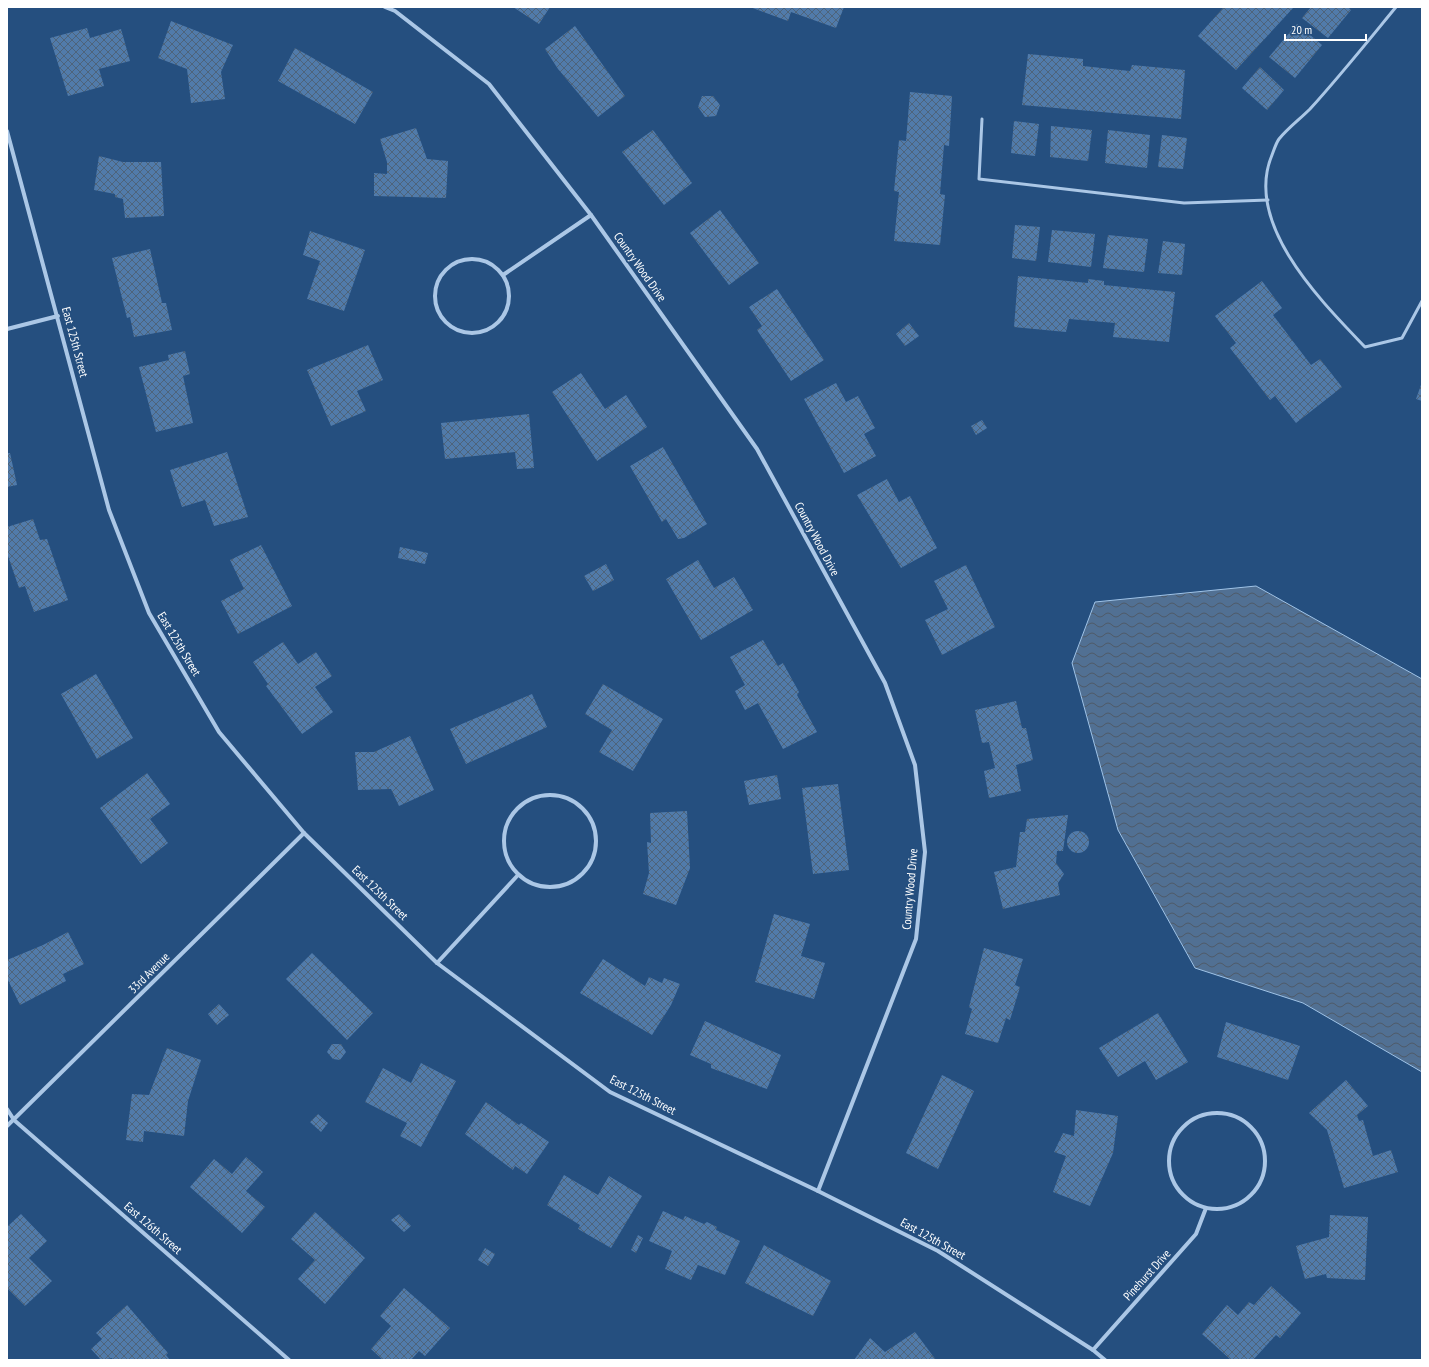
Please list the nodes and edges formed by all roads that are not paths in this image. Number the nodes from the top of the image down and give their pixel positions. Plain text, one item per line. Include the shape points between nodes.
1 (385, 7) edge
2 (1396, 7) edge
3 (396, 9) edge
4 (982, 119) dead end
5 (7, 131) edge
6 (1268, 200) junction
7 (591, 215) junction
8 (503, 275) junction
9 (1422, 301) edge
10 (58, 316) junction
11 (7, 329) edge
12 (304, 833) junction
13 (518, 875) junction
14 (437, 963) junction
15 (7, 1109) edge
16 (14, 1120) junction
17 (7, 1126) edge
18 (818, 1190) junction
19 (1206, 1208) junction
20 (1093, 1350) junction
21 (289, 1360) edge
22 (1105, 1360) edge

1 - 3 street, Country Wood Drive
2 - 6 lane via 1310,109 1279,139 1267,167
3 - 7 street, Country Wood Drive via 489,84
4 - 6 lane via 979,179 1184,203
5 - 10 street, East 125th Street
6 - 9 lane via 1273,227 1304,280 1365,347 1402,338
7 - 8 street
7 - 18 street, Country Wood Drive via 757,449 885,683 915,765 925,852 916,939
8 - 8 street via 492,265 479,259 464,259 451,265 440,275 435,289 435,304 440,317 451,327 464,333 479,333 493,328 503,317 509,304 508,289
10 - 11 street
10 - 12 street, East 125th Street via 109,510 149,613 219,732
12 - 14 street, East 125th Street
12 - 16 street, 33rd Avenue
13 - 13 street via 533,885 551,888 569,884 584,874 594,858 597,840 593,823 583,808 567,798 549,794 531,798 517,809 507,824 503,842 507,860
13 - 14 street
14 - 18 street, East 125th Street via 610,1092
15 - 16 street, East 126th Street
16 - 17 street, 33rd Avenue
16 - 21 street, East 126th Street
18 - 20 street, East 125th Street via 938,1251
19 - 19 street via 1225,1209 1242,1202 1256,1189 1264,1173 1265,1154 1258,1136 1245,1122 1228,1114 1210,1114 1192,1120 1178,1133 1170,1150 1170,1169 1176,1186 1189,1200
19 - 20 street, Pinehurst Drive via 1196,1234
20 - 22 street, East 125th Street

